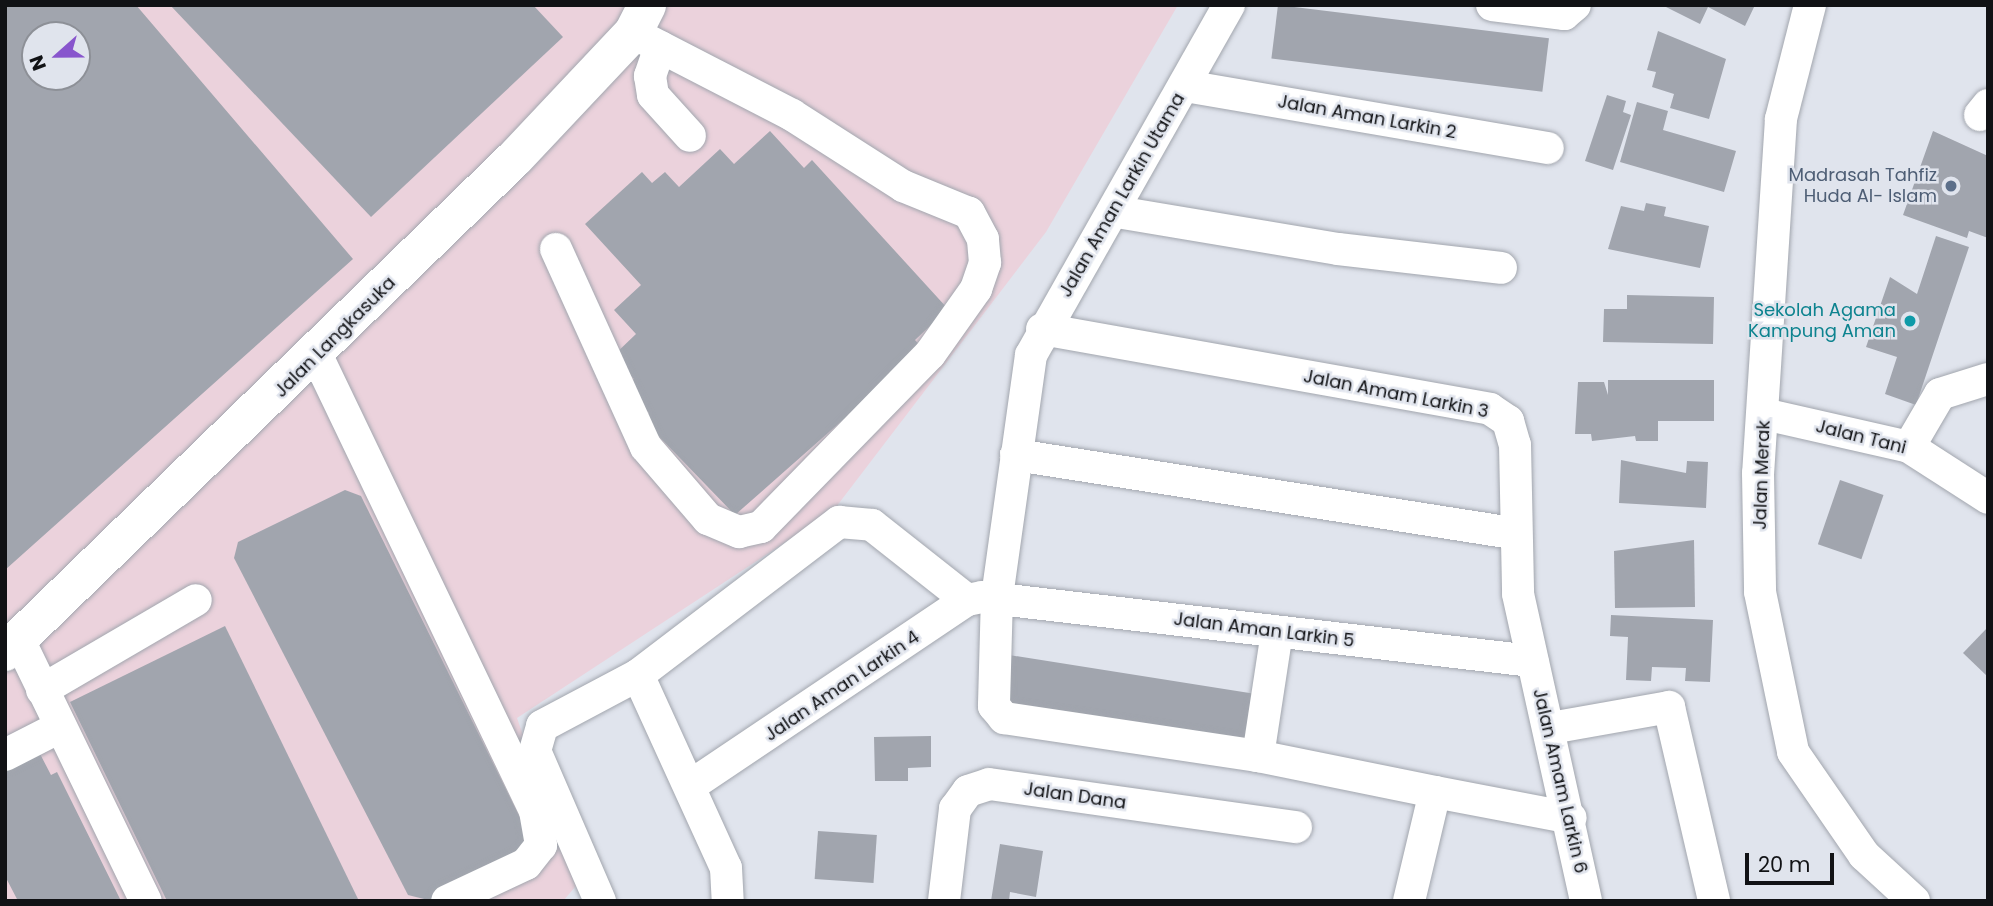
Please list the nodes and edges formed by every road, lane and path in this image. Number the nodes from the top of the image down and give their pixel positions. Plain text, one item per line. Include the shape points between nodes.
1 (1228, 5) edge
2 (1492, 5) edge
3 (1575, 5) edge
4 (1810, 5) edge
5 (647, 29) edge
6 (1185, 86) junction
7 (690, 136) dead end
8 (1548, 148) dead end
9 (1117, 212) junction
10 (556, 248) dead end
11 (1501, 268) dead end
12 (1042, 329) junction
13 (317, 356) junction
14 (1988, 379) edge
15 (1764, 414) junction
16 (1909, 447) junction
17 (1016, 455) junction
18 (1988, 498) edge
19 (1512, 533) junction
20 (982, 598) junction
21 (196, 600) dead end
22 (1277, 632) junction
23 (12, 646) edge
24 (1532, 661) junction
25 (638, 675) junction
26 (42, 690) junction
27 (60, 727) junction
28 (1551, 728) junction
29 (5, 755) edge
30 (1258, 756) junction
31 (690, 786) junction
32 (1435, 792) junction
33 (1571, 818) junction
34 (1296, 827) dead end
35 (146, 901) edge
36 (447, 901) edge
37 (600, 901) edge
38 (728, 901) edge
39 (944, 901) edge
40 (1409, 901) edge
41 (1586, 901) edge
42 (1714, 901) edge
43 (1914, 901) edge

1 - 6 street, Jalan Aman Larkin Utama
2 - 3 street via 1564,14
4 - 15 street, Jalan Merak via 1781,119
5 - 7 street via 653,95
5 - 10 street via 903,186 968,213 983,239 985,263 976,289 930,354 761,527 739,531 708,519 646,447
5 - 13 main road, Jalan Langkasuka
6 - 8 street, Jalan Aman Larkin 2
6 - 9 street, Jalan Aman Larkin Utama
9 - 11 street via 1338,249
9 - 12 street, Jalan Aman Larkin Utama
12 - 17 street, Jalan Aman Larkin Utama via 1031,355
12 - 19 street, Jalan Amam Larkin 3 via 1490,409 1508,421 1515,445
13 - 23 main road, Jalan Langkasuka
13 - 36 street via 535,811 541,845 526,864
14 - 16 street via 1940,394
15 - 16 street, Jalan Tani
15 - 43 street, Jalan Merak via 1760,592 1793,752 1864,855
16 - 18 street, Jalan Tani
17 - 19 street
17 - 20 street, Jalan Aman Larkin Utama
19 - 24 street, Jalan Amam Larkin 3
20 - 22 street, Jalan Aman Larkin 5
20 - 25 street via 872,525 839,522
20 - 30 street, Jalan Aman Larkin Utama via 997,714
20 - 31 street, Jalan Aman Larkin 4
21 - 26 street
22 - 24 street, Jalan Aman Larkin 5
22 - 30 street
23 - 26 street
24 - 28 street, Jalan Amam Larkin 6
25 - 31 street
25 - 37 street via 542,726 534,743
26 - 27 street
27 - 29 street
27 - 35 street
28 - 33 street, Jalan Amam Larkin 6
28 - 42 street via 1669,707
30 - 32 street
31 - 38 street via 726,868
32 - 33 street
32 - 40 street
33 - 41 street, Jalan Amam Larkin 6
34 - 39 street, Jalan Dana via 989,784 968,791 955,809

